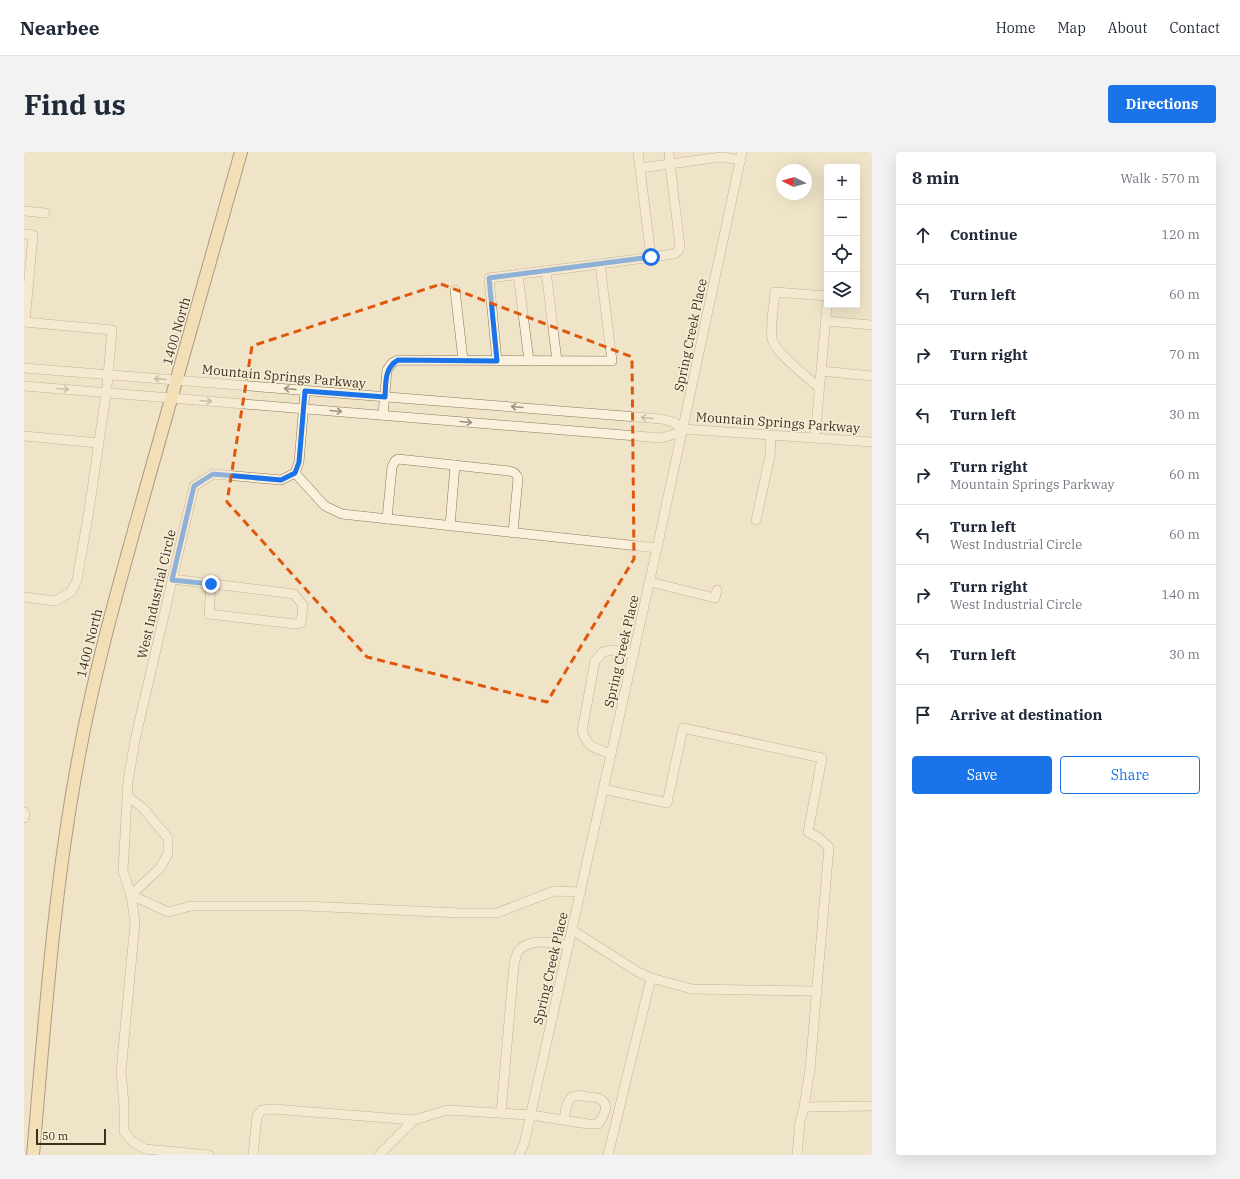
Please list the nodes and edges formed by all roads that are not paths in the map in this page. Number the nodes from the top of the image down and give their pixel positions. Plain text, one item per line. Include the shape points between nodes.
1 (241, 152) edge
2 (638, 152) edge
3 (668, 152) edge
4 (698, 156) edge
5 (741, 156) edge
6 (670, 164) junction
7 (640, 168) junction
8 (24, 212) edge
9 (46, 213) dead end
10 (24, 234) edge
11 (651, 257) junction
12 (600, 264) junction
13 (546, 271) junction
14 (518, 274) junction
15 (455, 290) dead end
16 (824, 296) edge
17 (827, 308) edge
18 (826, 321) junction
19 (24, 322) edge
20 (872, 325) edge
21 (463, 360) junction
22 (497, 361) junction
23 (529, 361) junction
24 (557, 361) junction
25 (24, 368) edge
26 (821, 371) junction
27 (109, 375) junction
28 (872, 376) edge
29 (176, 380) junction
30 (24, 386) edge
31 (819, 388) junction
32 (305, 391) junction
33 (106, 393) junction
34 (385, 397) junction
35 (171, 398) junction
36 (304, 409) junction
37 (383, 415) junction
38 (683, 429) junction
39 (771, 435) junction
40 (24, 436) edge
41 (815, 438) junction
42 (872, 442) edge
43 (98, 443) junction
44 (455, 465) junction
45 (295, 473) junction
46 (387, 519) junction
47 (756, 520) dead end
48 (450, 526) junction
49 (513, 533) junction
50 (657, 548) junction
51 (172, 580) junction
52 (650, 582) junction
53 (211, 584) junction
54 (717, 590) dead end
55 (24, 597) edge
56 (634, 654) junction
57 (611, 754) junction
58 (603, 789) junction
59 (127, 796) junction
60 (24, 812) edge
61 (24, 818) edge
62 (581, 892) junction
63 (131, 895) junction
64 (572, 930) junction
65 (569, 945) junction
66 (650, 978) junction
67 (816, 991) junction
68 (872, 1106) edge
69 (804, 1107) junction
70 (501, 1113) junction
71 (531, 1115) junction
72 (414, 1120) junction
73 (564, 1120) junction
74 (34, 1152) edge
75 (209, 1155) edge
76 (253, 1155) edge
77 (379, 1155) edge
78 (520, 1155) edge
79 (608, 1155) edge
80 (797, 1155) edge

1 - 29 main road, 1400 North
2 - 7 street
3 - 6 street
4 - 5 street
4 - 6 street
5 - 38 street, Spring Creek Place
6 - 7 street
6 - 11 street via 680,246 674,254
7 - 11 street
8 - 9 street
10 - 19 street via 33,235
11 - 12 street
12 - 13 street
12 - 24 street via 612,361
13 - 14 street
13 - 24 street
14 - 22 street via 489,278
14 - 23 street
15 - 21 street
16 - 31 street via 775,292 772,338 781,353
17 - 18 street
18 - 20 street
18 - 26 street
19 - 27 street via 112,330
21 - 22 street
21 - 34 street via 398,360 387,370
22 - 23 street
23 - 24 street
25 - 27 street, Mountain Springs Parkway
26 - 28 street
26 - 31 street
29 -> 27 street, Mountain Springs Parkway
27 - 33 street
32 -> 29 street, Mountain Springs Parkway
29 - 35 main road, 1400 North
30 -> 33 street, Mountain Springs Parkway
31 - 41 street
32 - 34 street, Mountain Springs Parkway
32 - 36 street
33 - 35 street, Mountain Springs Parkway
33 - 43 street
34 - 37 street
38 -> 34 street, Mountain Springs Parkway via 673,422 662,419
35 -> 36 street, Mountain Springs Parkway
35 - 74 main road, 1400 North via 107,626 80,752 53,928
36 -> 37 street, Mountain Springs Parkway
36 - 45 street via 299,462
37 -> 38 street, Mountain Springs Parkway via 661,438
38 - 39 street, Mountain Springs Parkway
38 - 50 street, Spring Creek Place
39 - 41 street, Mountain Springs Parkway
39 - 47 street via 770,456
40 - 43 street
41 - 42 street, Mountain Springs Parkway
43 - 55 street via 77,580 71,592 56,601
44 - 46 street via 398,459 395,461 392,467
44 - 48 street
44 - 49 street via 509,471 517,475
45 - 46 street via 325,506 342,514
45 - 51 street, West Industrial Circle via 281,480 213,474 194,486
46 - 48 street
48 - 49 street
49 - 50 street
50 - 52 street, Spring Creek Place
51 - 53 street
51 - 59 street, West Industrial Circle via 135,740
52 - 54 street via 715,598
52 - 56 street, Spring Creek Place
53 - 53 street via 294,594 303,605 301,623 209,614
56 - 57 street, Spring Creek Place
56 - 57 street via 612,650 603,652 596,661 582,731 585,740 592,747
57 - 58 street, Spring Creek Place
58 - 62 street, Spring Creek Place
58 - 67 street via 667,803 683,728 822,758 808,832 829,847
59 - 63 street, West Industrial Circle via 123,871
59 - 63 street via 143,808 168,838 168,854 160,868
60 - 61 street
62 - 63 street via 554,890 497,913 306,906 192,906 168,912
62 - 64 street, Spring Creek Place
63 - 75 street, West Industrial Circle via 135,922 121,1072 124,1132 145,1149
64 - 65 street, Spring Creek Place
64 - 66 street
65 - 70 street via 530,943 518,951 514,966
65 - 71 street, Spring Creek Place
66 - 67 street via 692,989
66 - 79 street
67 - 69 street via 810,1069
68 - 69 street
69 - 80 street
70 - 71 street
70 - 72 street via 448,1110
71 - 73 street
71 - 78 street, Spring Creek Place
72 - 76 street via 262,1110 257,1116
72 - 77 street
73 - 73 street via 598,1124 604,1116 604,1103 600,1099 578,1095 568,1103

